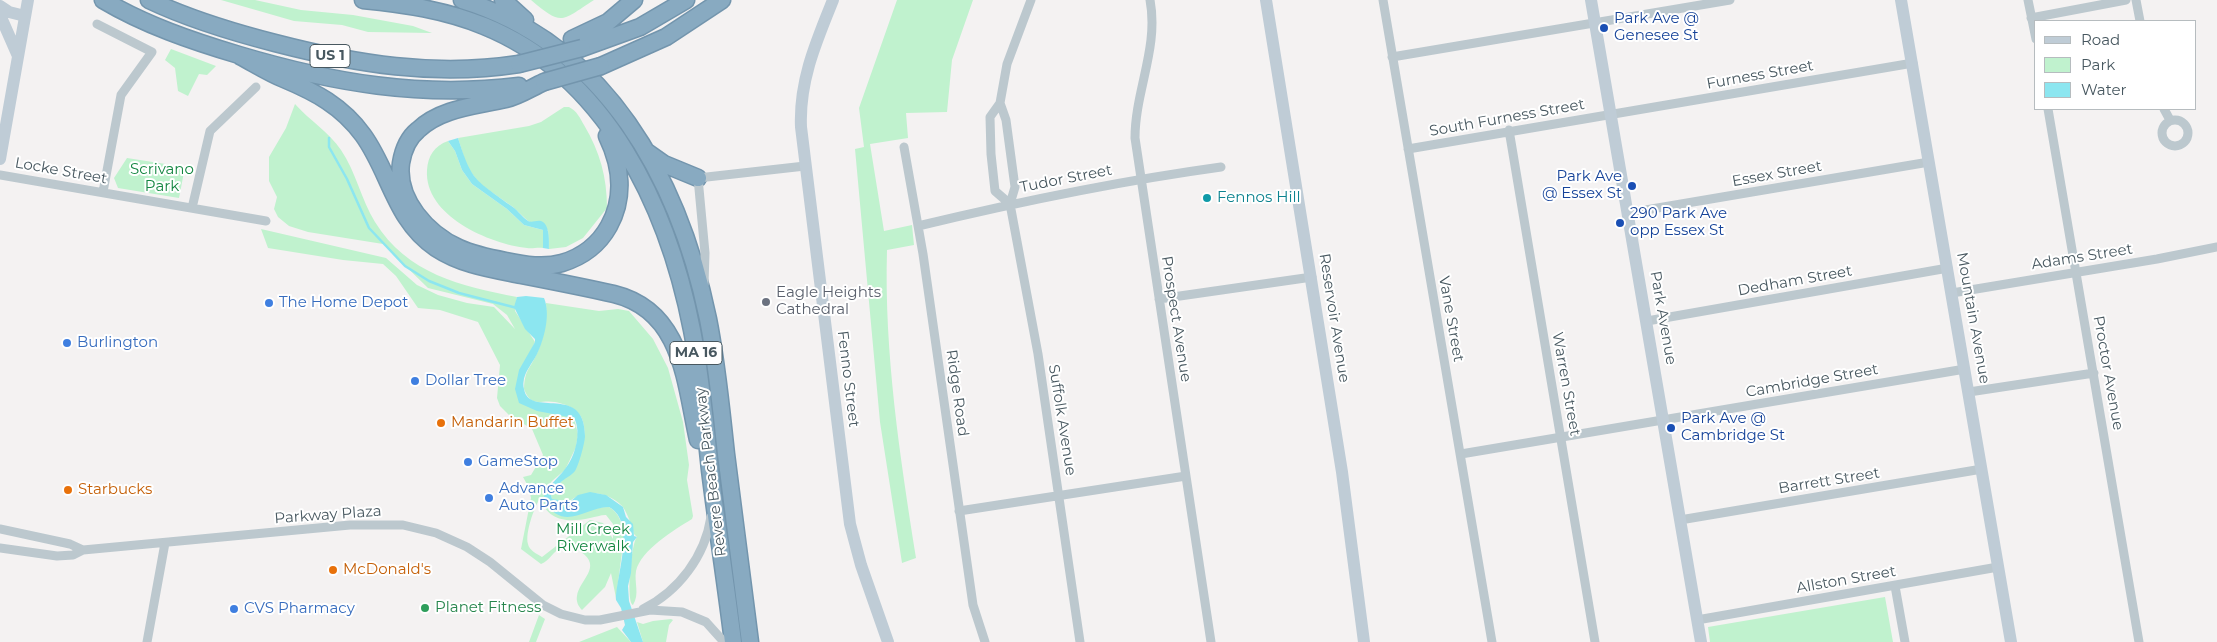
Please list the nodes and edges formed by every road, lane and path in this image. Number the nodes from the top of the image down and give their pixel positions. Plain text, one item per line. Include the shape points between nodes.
1 (28, 0) edge
2 (103, 0) edge
3 (149, 0) edge
4 (363, 0) edge
5 (462, 0) edge
6 (503, 0) edge
7 (634, 0) edge
8 (686, 0) edge
9 (722, 0) edge
10 (833, 0) edge
11 (1031, 0) edge
12 (1150, 0) edge
13 (1266, 0) edge
14 (1383, 0) edge
15 (1591, 0) edge
16 (1730, 0) edge
17 (1902, 0) edge
18 (2028, 0) edge
19 (2126, 0) edge
20 (2136, 0) edge
21 (0, 6) edge
22 (0, 15) edge
23 (26, 16) junction
24 (2031, 18) junction
25 (2140, 20) edge
26 (1595, 23) junction
27 (97, 24) dead end
28 (2034, 31) edge
29 (549, 42) junction
30 (577, 43) junction
31 (240, 56) junction
32 (18, 57) junction
33 (1392, 57) junction
34 (1913, 63) junction
35 (544, 82) junction
36 (256, 87) dead end
37 (580, 91) junction
38 (1000, 103) junction
39 (2048, 110) edge
40 (2165, 110) edge
41 (1611, 114) junction
42 (2170, 120) dead end
43 (1509, 130) junction
44 (904, 147) dead end
45 (644, 149) junction
46 (1408, 149) junction
47 (0, 159) edge
48 (1929, 162) junction
49 (805, 166) junction
50 (1221, 167) dead end
51 (0, 175) edge
52 (698, 178) junction
53 (1141, 178) junction
54 (103, 192) junction
55 (1010, 204) junction
56 (192, 208) junction
57 (1628, 213) junction
58 (266, 220) dead end
59 (918, 226) junction
60 (2217, 247) edge
61 (1948, 268) junction
62 (2076, 272) junction
63 (1312, 278) junction
64 (1952, 293) junction
65 (702, 294) junction
66 (1159, 299) junction
67 (1647, 321) junction
68 (1965, 369) junction
69 (2094, 373) junction
70 (1969, 392) junction
71 (1663, 420) junction
72 (1561, 438) junction
73 (1461, 454) junction
74 (1982, 469) junction
75 (1186, 476) junction
76 (713, 494) junction
77 (1059, 496) junction
78 (959, 511) junction
79 (1680, 520) junction
80 (0, 529) edge
81 (165, 543) junction
82 (0, 548) edge
83 (83, 550) junction
84 (1998, 567) junction
85 (1895, 586) junction
86 (638, 612) junction
87 (1697, 620) junction
88 (147, 642) edge
89 (724, 642) edge
90 (733, 642) edge
91 (751, 642) edge
92 (888, 642) edge
93 (985, 642) edge
94 (1080, 642) edge
95 (1211, 642) edge
96 (1364, 642) edge
97 (1492, 642) edge
98 (1595, 642) edge
99 (1701, 642) edge
100 (1905, 642) edge
101 (2011, 642) edge
102 (2139, 642) edge

1 - 23 street
2 - 31 highway, US 1 via 168,32
3 - 30 highway, US 1, bridge via 248,36 366,63 449,70 519,64
4 - 37 highway, Revere Beach Parkway / MA 16 via 436,11 484,26 533,52
5 - 29 highway, Revere Beach Parkway / MA 16 via 509,19
6 - 29 highway
7 - 30 highway
8 - 30 highway, US 1 via 640,27
9 - 35 highway, US 1, bridge via 666,37 601,66
10 - 49 street, Fenno Street via 809,60 802,91
11 - 38 street, Suffolk Avenue via 1007,64
12 - 53 street, Prospect Avenue via 1149,64 1135,117
13 - 63 street, Reservoir Avenue
14 - 33 street, Vane Street
15 - 26 street, Park Avenue
16 - 26 street
17 - 34 street, Mountain Avenue
18 - 24 street
19 - 24 street
20 - 25 street
21 - 23 street
22 - 32 street
23 - 32 street
24 - 28 street
26 - 33 street
26 - 41 street, Park Avenue
27 - 54 street via 152,52 121,95
29 - 45 highway, Revere Beach Parkway / MA 16 via 598,85 622,114
31 - 35 highway, US 1 via 334,79 409,90 477,91
31 - 76 highway via 316,93 347,116 376,155 405,217 435,248 474,266 623,296 655,314 676,349
32 - 47 street
33 - 46 street, Vane Street
34 - 41 street, Furness Street
34 - 48 street, Mountain Avenue
35 - 37 highway via 508,98 440,116 420,128 409,140 401,169 406,196 427,225 450,243 478,255 538,266 573,259 600,239 616,209 619,175 608,137
36 - 56 street via 210,131
37 - 76 highway, Revere Beach Parkway / MA 16 via 602,116 629,158 653,204 674,258 696,349
38 - 55 street, Suffolk Avenue via 1006,120 1015,187
38 - 55 street, Suffolk Avenue via 990,117 991,154 995,191
39 - 62 street, Proctor Avenue
40 - 42 street
41 - 43 street, South Furness Street
41 - 57 street, Park Avenue
43 - 46 street, South Furness Street
43 - 72 street, Warren Street
44 - 59 street, Ridge Road
45 - 52 highway via 664,164
45 - 65 highway, Revere Beach Parkway / MA 16 via 677,216
46 - 73 street, Vane Street
48 - 57 street, Essex Street
48 - 61 street, Mountain Avenue
49 - 52 street
49 - 92 street, Fenno Street via 850,524
50 - 53 street, Tudor Street
51 - 54 street, Locke Street
52 - 65 street via 705,253
53 - 55 street, Tudor Street
53 - 66 street, Prospect Avenue
54 - 56 street, Locke Street
55 - 59 street, Tudor Street
55 - 77 street, Suffolk Avenue via 1038,354
56 - 58 street, Locke Street
57 - 67 street, Park Avenue
59 - 78 street, Ridge Road
60 - 62 street, Adams Street via 2158,260
61 - 64 street, Mountain Avenue
61 - 67 street, Dedham Street
62 - 64 street, Adams Street
62 - 69 street, Proctor Avenue
63 - 66 street
63 - 96 street, Reservoir Avenue
64 - 68 street, Mountain Avenue
65 - 91 highway, Revere Beach Parkway / MA 16 via 714,359
66 - 75 street, Prospect Avenue
67 - 71 street, Park Avenue
68 - 70 street, Mountain Avenue
68 - 71 street, Cambridge Street
69 - 70 street
69 - 102 street, Proctor Avenue
70 - 74 street, Mountain Avenue
71 - 72 street, Cambridge Street
71 - 79 street, Park Avenue
72 - 73 street, Cambridge Street
72 - 98 street, Warren Street
73 - 97 street, Vane Street
74 - 79 street, Barrett Street
74 - 84 street, Mountain Avenue
75 - 77 street
75 - 95 street, Prospect Avenue
76 - 86 street via 708,532 697,559 666,594
76 - 90 highway, Revere Beach Parkway / MA 16
77 - 78 street
77 - 94 street, Suffolk Avenue
78 - 93 street, Ridge Road via 973,605
79 - 87 street, Park Avenue
80 - 83 street, Parkway Plaza via 67,543
81 - 83 street, Parkway Plaza
81 - 86 street, Parkway Plaza via 350,525 403,525 431,531 467,547 555,611 593,620
81 - 88 street
82 - 83 street, Parkway Plaza via 57,556
84 - 85 street, Allston Street
84 - 101 street, Mountain Avenue
85 - 87 street, Allston Street
85 - 100 street
86 - 89 street via 674,611 696,616 711,626
87 - 99 street, Park Avenue

